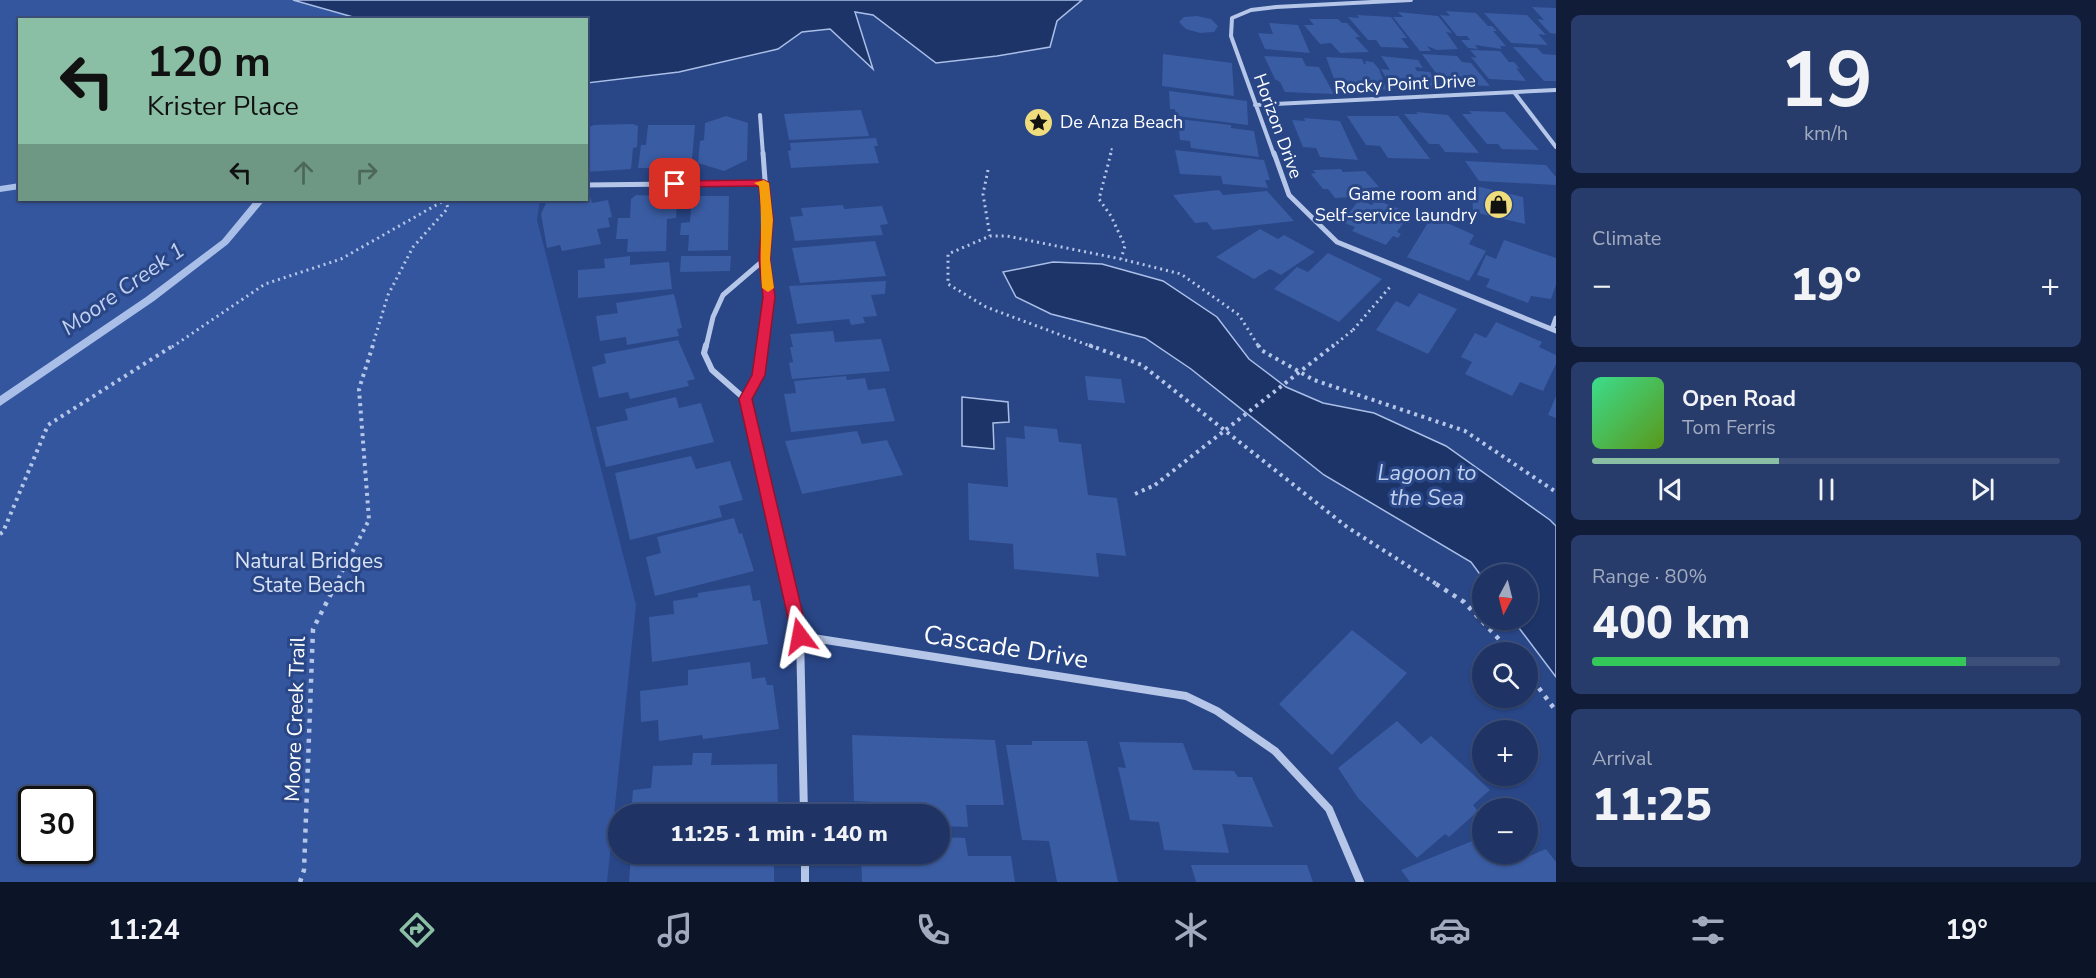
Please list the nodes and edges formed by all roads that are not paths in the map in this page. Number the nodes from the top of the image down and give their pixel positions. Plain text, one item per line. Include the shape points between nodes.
1 (1411, 0) edge
2 (1556, 90) edge
3 (1514, 93) junction
4 (1255, 105) junction
5 (760, 116) dead end
6 (1556, 147) edge
7 (764, 183) junction
8 (588, 185) edge
9 (765, 259) junction
10 (1556, 318) edge
11 (1554, 330) edge
12 (745, 399) junction
13 (800, 636) junction
14 (804, 804) edge
15 (805, 864) edge
16 (806, 882) edge
17 (1360, 882) edge

1 - 4 street, Horizon Drive via 1276,7 1251,10 1232,18 1231,36
2 - 3 street, Rocky Point Drive
3 - 4 street, Rocky Point Drive
3 - 6 street
4 - 11 street, Horizon Drive via 1289,195 1337,242
5 - 7 street
7 - 8 street
7 - 9 street via 768,220
9 - 12 street via 769,297 758,375
9 - 12 street via 723,295 704,353 712,370
10 - 11 street
12 - 13 street
13 - 14 street
13 - 17 street, Cascade Drive via 1186,696 1217,711 1275,751 1329,809
15 - 16 street

